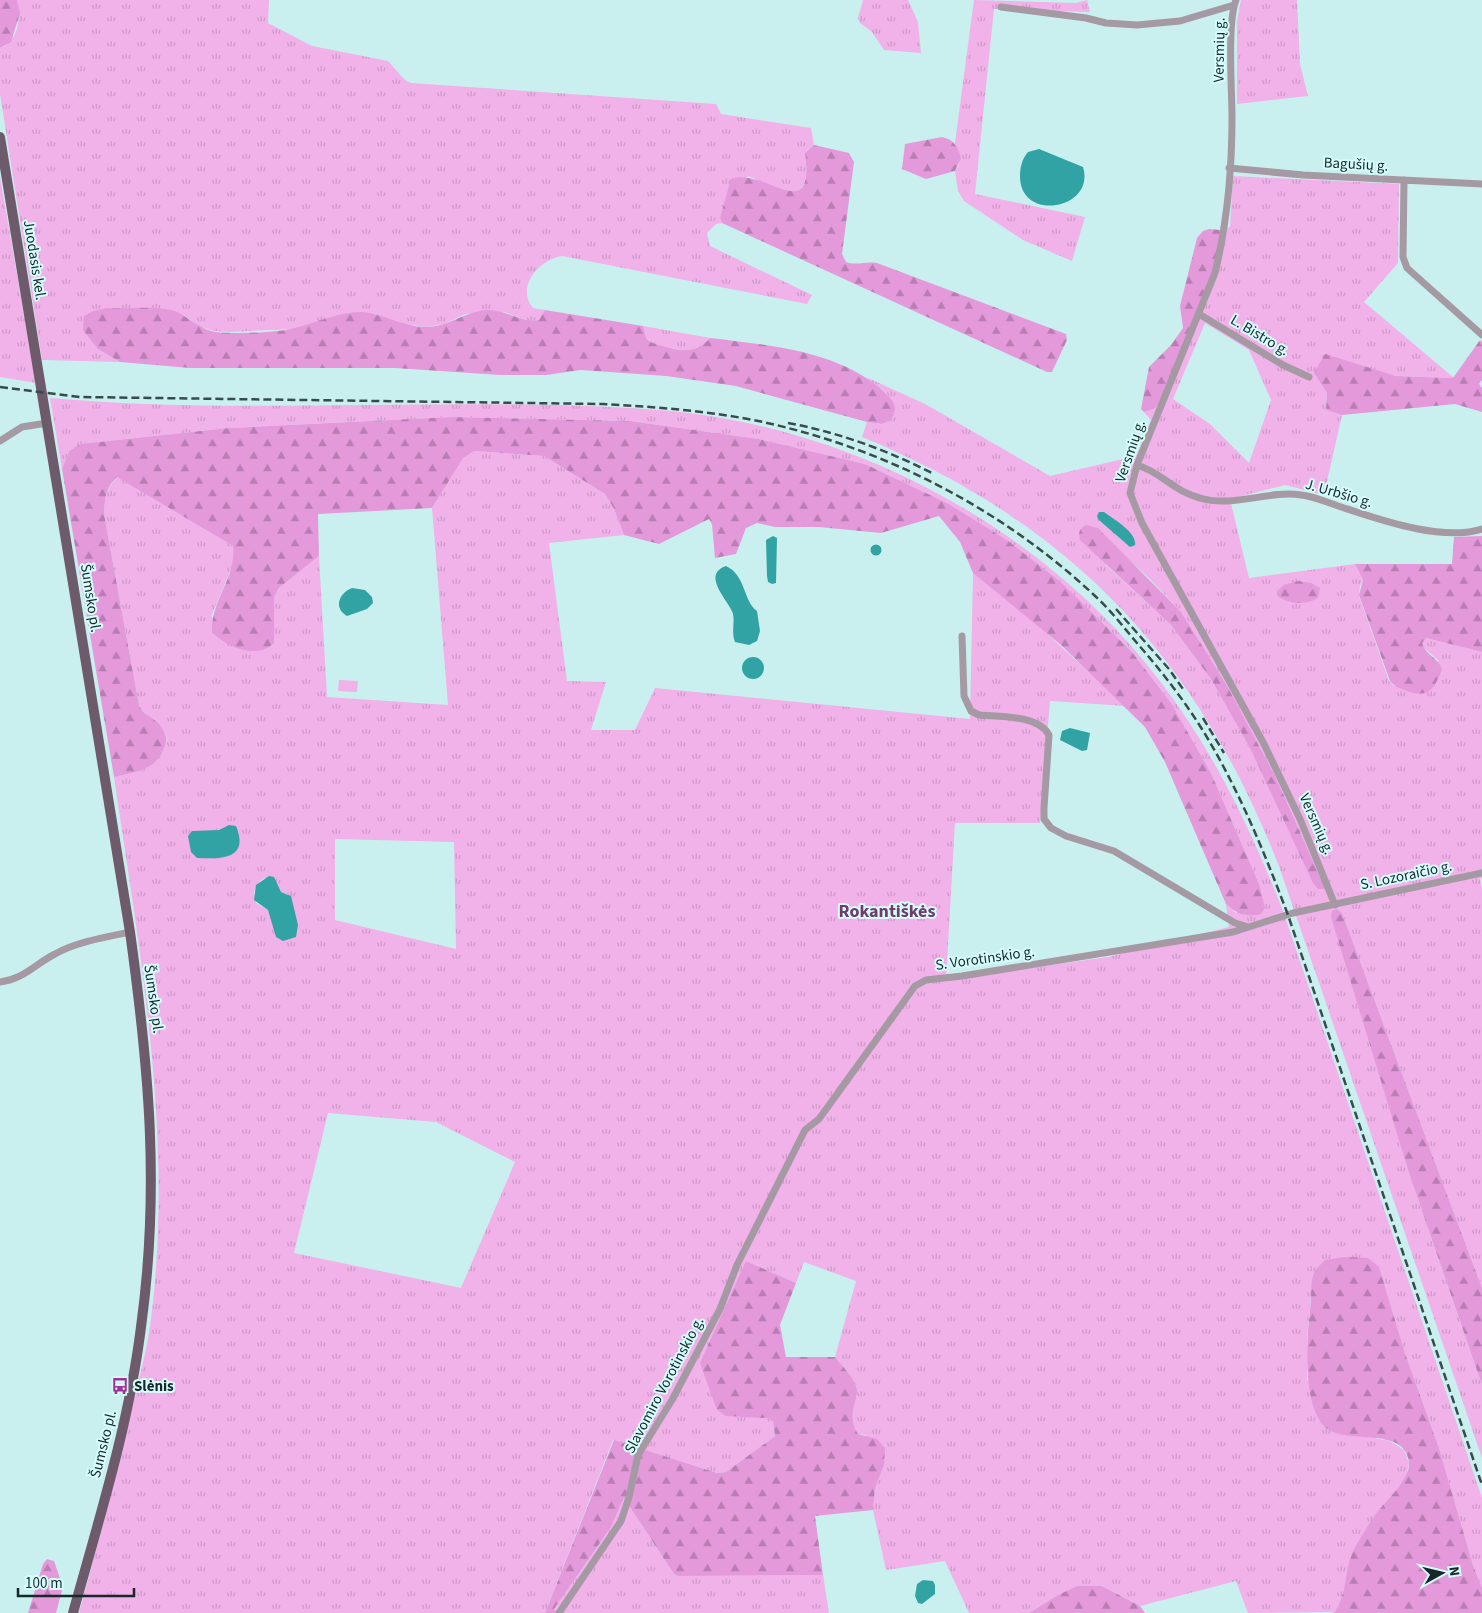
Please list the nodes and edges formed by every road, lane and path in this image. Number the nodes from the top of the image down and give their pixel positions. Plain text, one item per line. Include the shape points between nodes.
1 (1235, 3) edge
2 (1001, 7) dead end
3 (0, 137) edge
4 (1229, 168) junction
5 (1404, 180) junction
6 (1482, 184) edge
7 (1199, 314) junction
8 (1482, 335) edge
9 (1309, 377) dead end
10 (41, 387) joint
11 (47, 423) junction
12 (0, 442) edge
13 (1137, 465) junction
14 (1482, 529) edge
15 (962, 636) dead end
16 (1482, 873) edge
17 (1335, 905) junction
18 (1248, 928) junction
19 (130, 932) junction
20 (0, 982) edge
21 (748, 1246) joint
22 (73, 1613) edge
23 (560, 1613) edge

1 - 2 street via 1180,21 1137,25
1 - 4 street, Versmių g.
3 - 10 main road, Juodasis kel.
4 - 5 street, Bagušių g. via 1303,176
4 - 7 street, Versmių g. via 1223,240 1215,273
5 - 6 street, Bagušių g.
5 - 8 street via 1403,257 1406,268
7 - 9 street, L. Bistro g.
7 - 13 street, Versmių g.
10 - 11 main road, Šumsko pl.
11 - 12 street via 22,427
11 - 19 main road, Šumsko pl.
13 - 14 street, J. Urbšio g. via 1150,469 1185,494 1215,502 1283,494 1303,495 1388,522 1418,528 1463,533
13 - 17 street, Versmių g. via 1131,484 1133,506 1264,744 1300,819
15 - 18 street via 964,696 971,711 979,715 1033,722 1046,729 1049,735 1044,819 1051,828 1114,851 1236,924
16 - 17 street, S. Lozoraičio g.
17 - 18 street, S. Vorotinskio g. via 1293,913
18 - 21 street, S. Vorotinskio g. via 926,980 915,986 819,1119 805,1130
19 - 20 street via 66,949 20,977
19 - 22 main road, Šumsko pl. via 150,1110 151,1206 146,1290 126,1411
21 - 23 street, Slavomiro Vorotinskio g. via 720,1309 672,1400 638,1455 630,1497 620,1521

